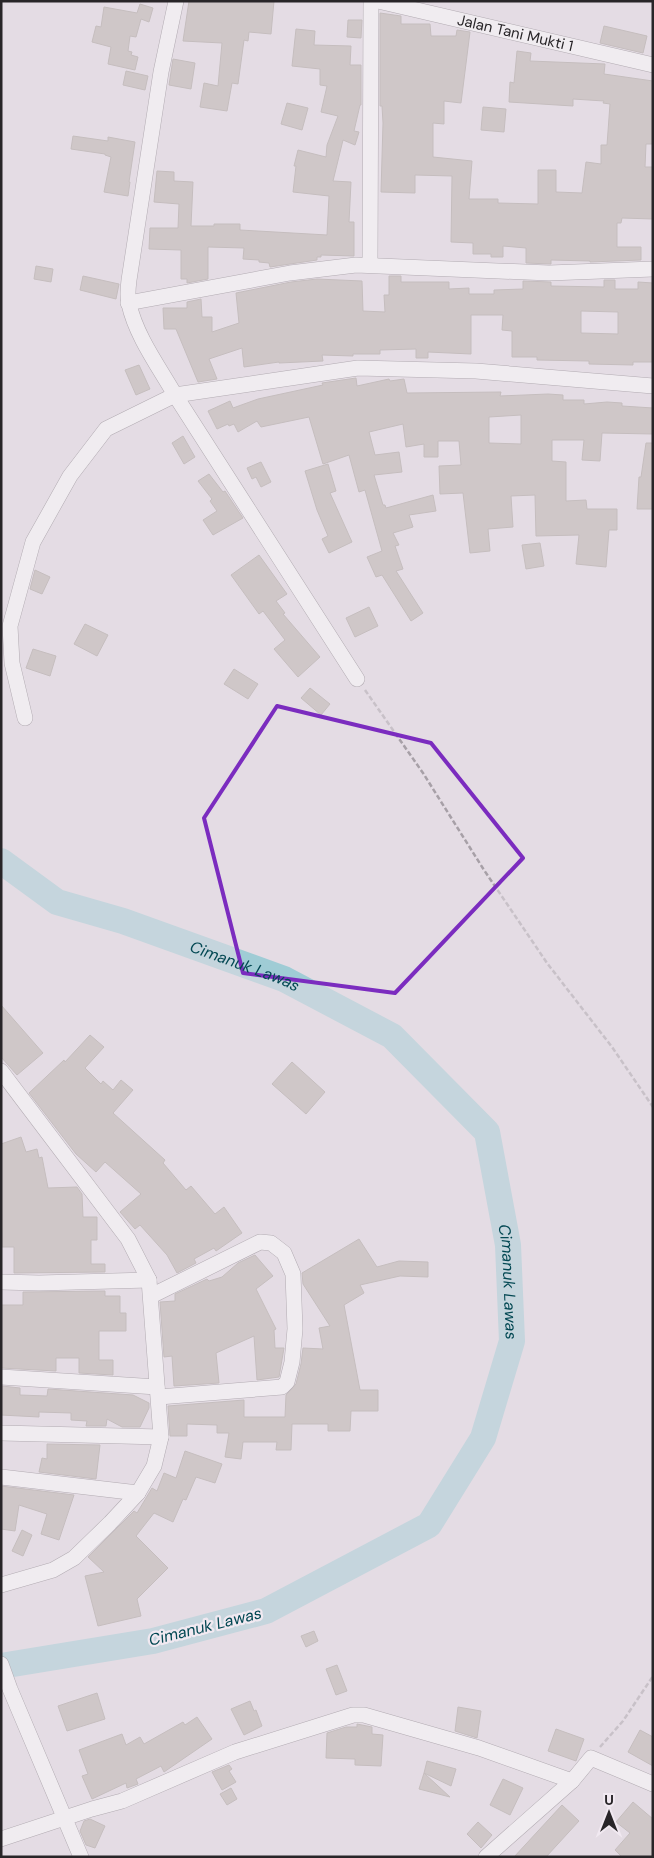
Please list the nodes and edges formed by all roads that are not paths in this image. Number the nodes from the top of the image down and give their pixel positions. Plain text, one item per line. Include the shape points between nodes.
1 (176, 1) edge
2 (371, 1) edge
3 (378, 1) edge
4 (653, 65) edge
5 (370, 265) junction
6 (653, 269) edge
7 (128, 303) junction
8 (653, 386) edge
9 (175, 395) junction
10 (357, 679) road end
11 (25, 718) dead end
12 (1, 1071) edge
13 (1, 1282) edge
14 (150, 1288) junction
15 (1, 1377) edge
16 (158, 1392) junction
17 (1, 1433) edge
18 (161, 1437) junction
19 (1, 1477) edge
20 (138, 1493) junction
21 (1, 1585) edge
22 (1, 1664) edge
23 (572, 1781) junction
24 (653, 1784) edge
25 (66, 1818) junction
26 (1, 1839) edge
27 (81, 1857) edge
28 (486, 1857) edge

1 - 7 street via 128,280
2 - 5 street
3 - 4 street, Jalan Tani Mukti 1
5 - 6 street via 549,272
5 - 7 street via 290,273
7 - 9 street via 149,351
8 - 9 street via 476,371 358,368
9 - 10 street
9 - 11 street via 106,429 70,476 32,542 10,626 12,664
12 - 14 street via 128,1239
13 - 14 street
14 - 16 street
14 - 16 street via 260,1242 271,1242 284,1253 293,1274 295,1329 292,1362 287,1382 282,1387
15 - 16 street
16 - 18 street
17 - 18 street
18 - 20 street via 154,1466
19 - 20 street
20 - 21 street via 74,1558 53,1570
22 - 25 street
23 - 24 street via 591,1758
23 - 25 street via 479,1748 364,1715 353,1715 235,1752 122,1802
23 - 28 street
25 - 26 street
25 - 27 street

